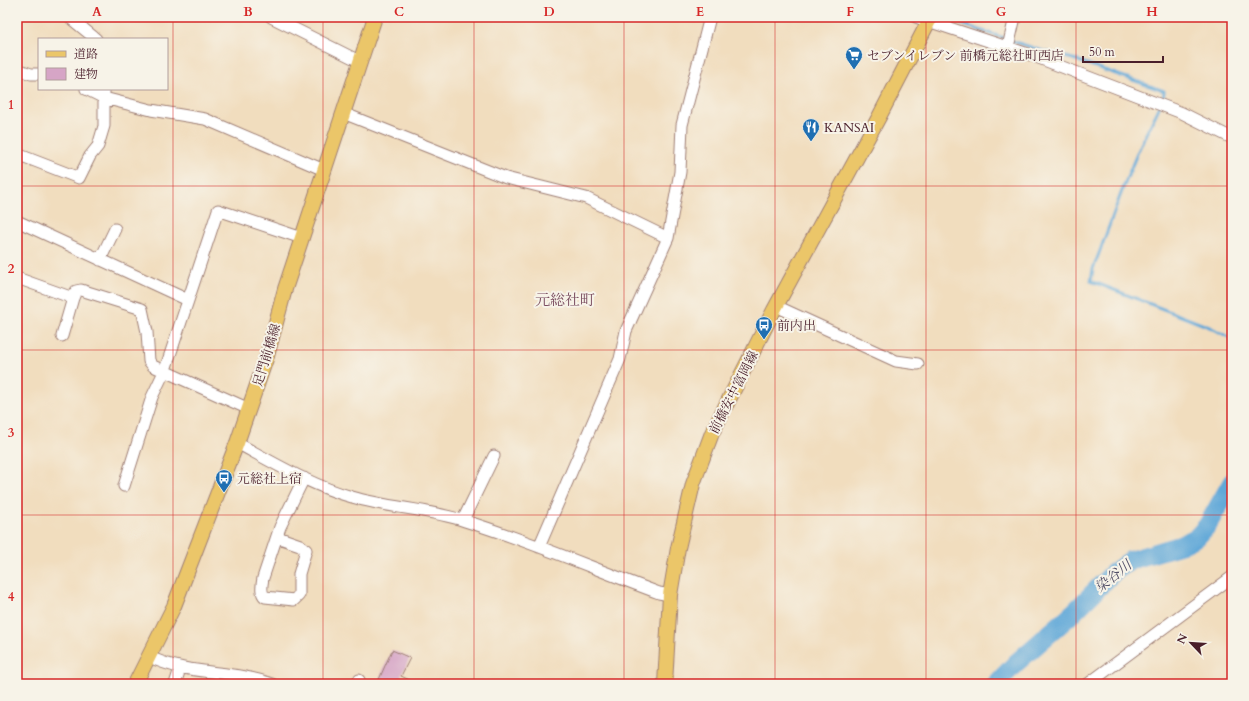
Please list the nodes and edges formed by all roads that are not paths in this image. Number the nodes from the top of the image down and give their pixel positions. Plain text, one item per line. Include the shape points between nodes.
1 (69, 17) edge
2 (271, 17) edge
3 (375, 17) edge
4 (710, 17) edge
5 (1015, 17) edge
6 (925, 18) edge
7 (282, 20) edge
8 (95, 38) edge
9 (1008, 47) junction
10 (360, 62) junction
11 (17, 68) edge
12 (38, 74) edge
13 (90, 90) edge
14 (104, 94) edge
15 (343, 113) junction
16 (1232, 138) edge
17 (17, 154) edge
18 (324, 170) junction
19 (17, 221) edge
20 (115, 229) dead end
21 (302, 238) junction
22 (668, 238) junction
23 (100, 260) junction
24 (17, 278) edge
25 (73, 298) junction
26 (188, 300) junction
27 (776, 306) junction
28 (62, 336) dead end
29 (918, 364) dead end
30 (165, 370) junction
31 (249, 409) junction
32 (237, 443) junction
33 (494, 456) dead end
34 (304, 478) junction
35 (124, 486) dead end
36 (463, 520) junction
37 (277, 537) junction
38 (539, 546) junction
39 (1232, 577) edge
40 (670, 595) junction
41 (150, 657) junction
42 (180, 669) junction
43 (237, 680) edge
44 (135, 684) edge
45 (175, 684) edge
46 (272, 684) edge
47 (665, 684) edge
48 (1088, 684) edge

1 - 8 street
2 - 7 street
3 - 10 main road, 足門前橋線
4 - 22 street via 682,125 680,172
5 - 9 street
6 - 9 street
6 - 27 main road, 前橋安中富岡線 via 879,117
7 - 10 street
9 - 16 street via 1182,113
10 - 15 main road, 足門前橋線
11 - 12 street
13 - 14 street
14 - 17 street via 103,131 98,146 79,178
14 - 18 street via 151,110 205,119
15 - 18 main road, 足門前橋線
15 - 22 street via 506,178 586,198
18 - 21 main road, 足門前橋線
19 - 23 street
20 - 23 street
21 - 26 street via 218,210
21 - 31 main road, 足門前橋線
22 - 38 street via 626,331 620,359
23 - 26 street
24 - 25 street
25 - 28 street
25 - 30 street via 76,291 80,290 142,310 149,361
26 - 30 street
27 - 29 street via 896,361
27 - 40 main road, 前橋安中富岡線 via 727,401 705,451 685,515
30 - 31 street
30 - 35 street via 152,397
31 - 32 main road, 足門前橋線
32 - 34 street
32 - 41 main road, 足門前橋線 via 184,584
33 - 36 street
34 - 36 street via 353,497
34 - 37 street
36 - 38 street
37 - 37 street via 263,578 263,595 269,598 294,600 298,596 299,574 306,550 300,545
38 - 40 street via 580,564
39 - 48 street
40 - 47 main road, 前橋安中富岡線
41 - 42 street
41 - 44 main road, 足門前橋線
42 - 43 street
42 - 45 street
43 - 46 street via 251,677

